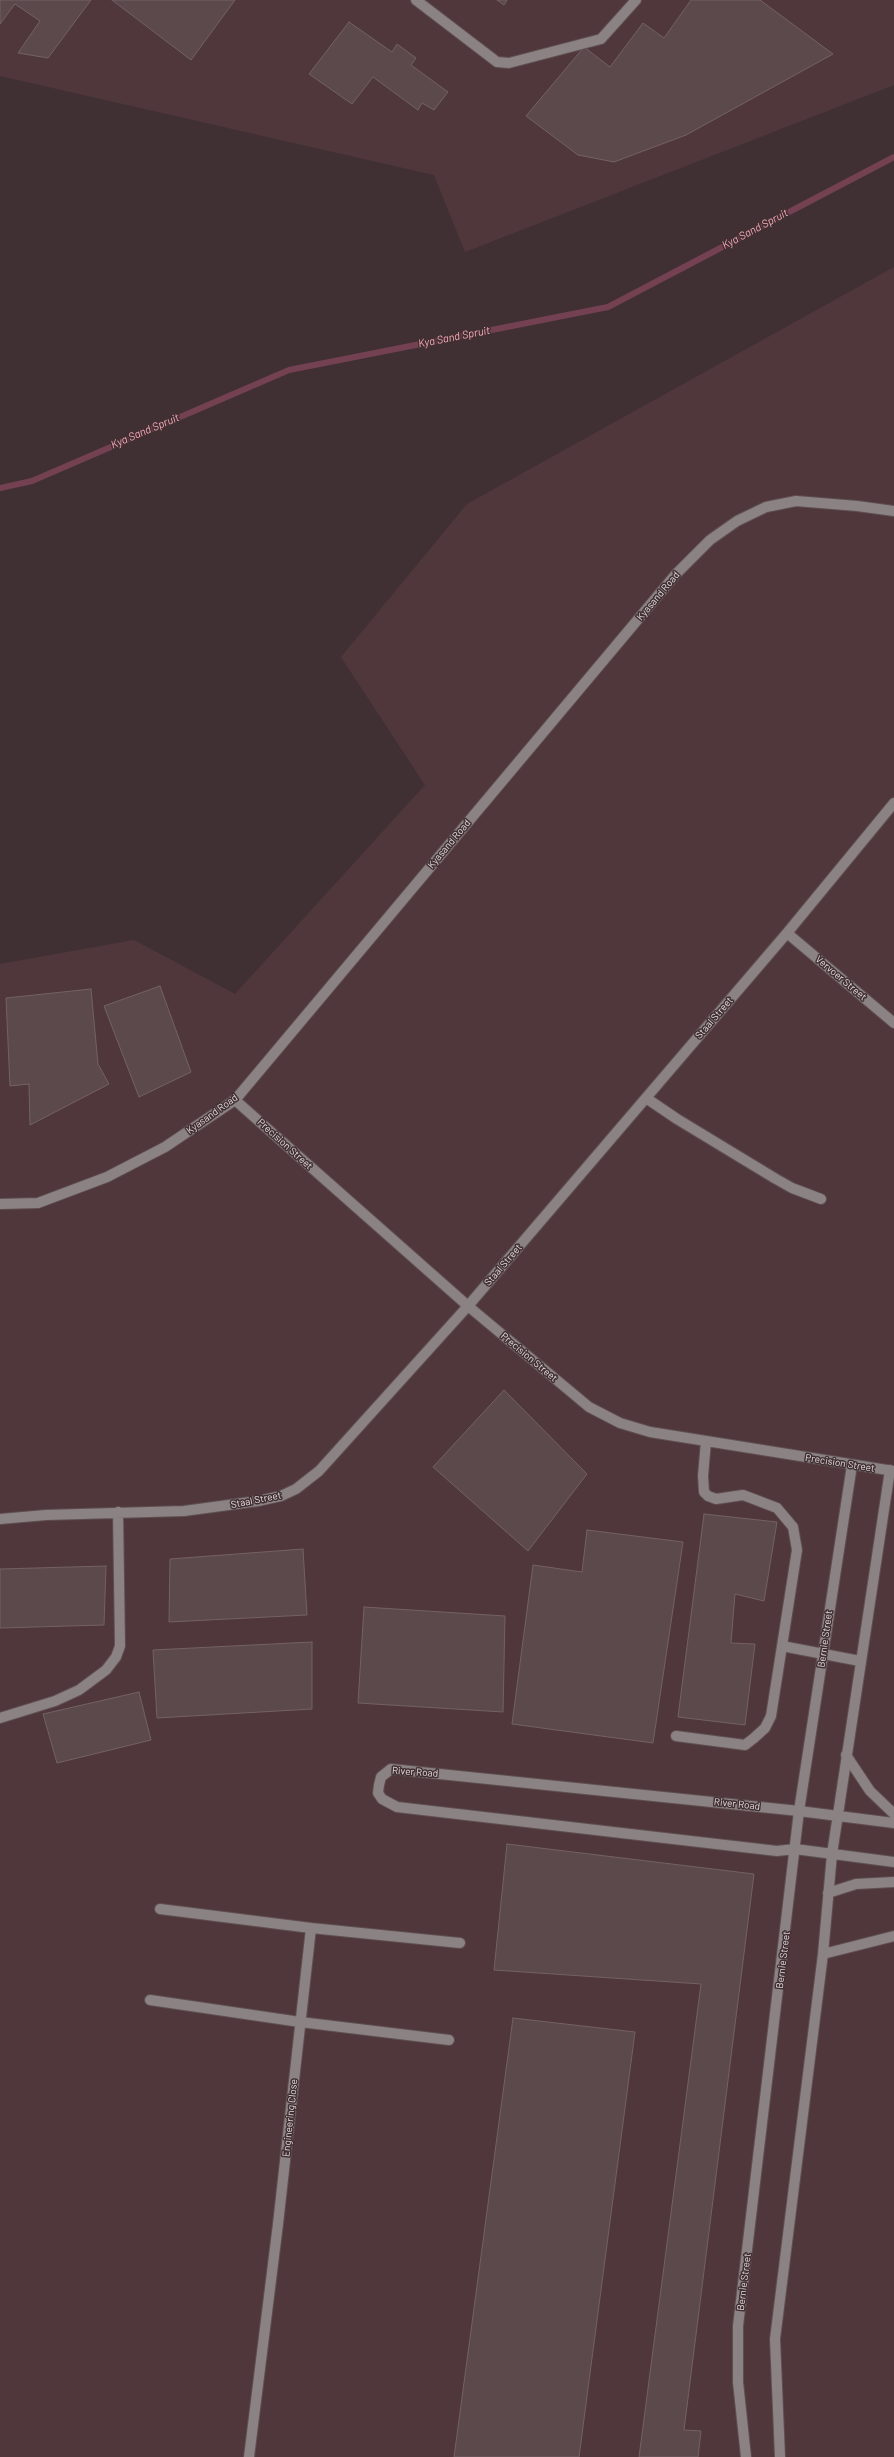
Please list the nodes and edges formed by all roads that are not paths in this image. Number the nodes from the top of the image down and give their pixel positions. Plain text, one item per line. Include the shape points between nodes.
1 (416, 0) edge
2 (636, 0) edge
3 (894, 512) edge
4 (894, 803) edge
5 (787, 933) junction
6 (894, 1023) edge
7 (646, 1098) junction
8 (235, 1100) junction
9 (821, 1199) dead end
10 (0, 1204) edge
11 (468, 1306) junction
12 (706, 1441) junction
13 (852, 1465) junction
14 (892, 1471) edge
15 (118, 1512) junction
16 (0, 1519) edge
17 (782, 1646) junction
18 (823, 1653) junction
19 (860, 1660) junction
20 (0, 1718) edge
21 (676, 1736) dead end
22 (846, 1755) junction
23 (799, 1811) junction
24 (894, 1814) edge
25 (837, 1816) junction
26 (894, 1824) edge
27 (795, 1849) junction
28 (832, 1854) junction
29 (894, 1862) edge
30 (894, 1882) edge
31 (828, 1893) junction
32 (160, 1910) dead end
33 (311, 1928) junction
34 (894, 1936) edge
35 (460, 1943) dead end
36 (823, 1954) junction
37 (150, 2000) dead end
38 (300, 2022) junction
39 (449, 2040) dead end
40 (249, 2457) edge
41 (746, 2457) edge
42 (780, 2457) edge

1 - 2 street via 497,62 509,63 601,39
3 - 8 street, Kyasand Road via 796,501 766,508 736,521 710,540 676,574
4 - 5 street, Staal Street
5 - 6 street, Vervoer Street
5 - 7 street, Staal Street
7 - 9 street via 787,1185
7 - 11 street, Staal Street
8 - 10 street, Kyasand Road via 165,1147 107,1177 38,1203
8 - 11 street, Precision Street
11 - 12 street, Precision Street via 589,1407 627,1425 650,1432
11 - 15 street, Staal Street via 319,1471 296,1490 281,1496 236,1504 184,1510
12 - 13 street, Precision Street
12 - 17 street via 703,1476 704,1492 708,1496 716,1499 743,1495 776,1508 793,1527 796,1550
13 - 14 street, Precision Street
13 - 18 street, Bernie Street
14 - 19 street
15 - 16 street, Staal Street
15 - 20 street via 120,1646 116,1657 106,1670 79,1690 55,1701
17 - 18 street
17 - 21 street via 771,1716 765,1728 754,1738 744,1744
18 - 19 street
18 - 23 street, Bernie Street
19 - 22 street
22 - 24 street via 870,1791
22 - 25 street
23 - 25 street, River Road
23 - 27 street, Bernie Street
23 - 27 street, River Road via 390,1769 381,1777 378,1793 382,1799 397,1807 777,1851
25 - 26 street, River Road
25 - 28 street
27 - 28 street, River Road
27 - 41 street, Bernie Street via 738,2326 738,2382
28 - 29 street, River Road
28 - 31 street
30 - 31 street via 856,1884
31 - 36 street
32 - 33 street
33 - 35 street
33 - 38 street, Engineering Close
34 - 36 street
36 - 42 street via 775,2339
37 - 38 street
38 - 39 street
38 - 40 street, Engineering Close

